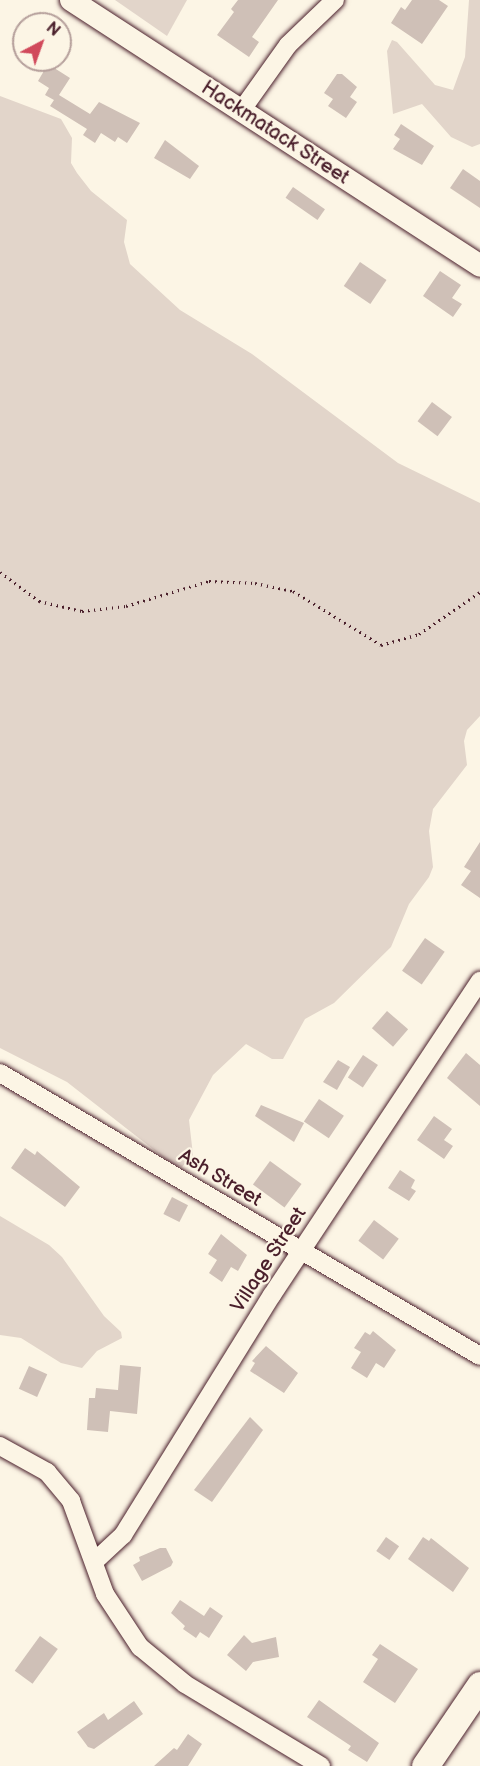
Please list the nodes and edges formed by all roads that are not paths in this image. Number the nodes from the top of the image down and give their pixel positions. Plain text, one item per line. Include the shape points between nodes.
1 (71, 0) edge
2 (335, 0) edge
3 (241, 111) junction
4 (480, 266) edge
5 (480, 981) edge
6 (0, 1073) edge
7 (301, 1253) junction
8 (480, 1356) edge
9 (0, 1446) edge
10 (94, 1562) junction
11 (480, 1685) edge
12 (321, 1766) edge
13 (425, 1766) edge

1 - 3 street, Hackmatack Street
2 - 3 street via 288,45
3 - 4 street, Hackmatack Street
5 - 7 street, Village Street
6 - 7 street, Ash Street
7 - 8 street, Ash Street
7 - 10 street, Village Street via 123,1535
9 - 10 street via 47,1473 61,1487 71,1501
10 - 12 street via 105,1594 140,1647 184,1684
11 - 13 main road

